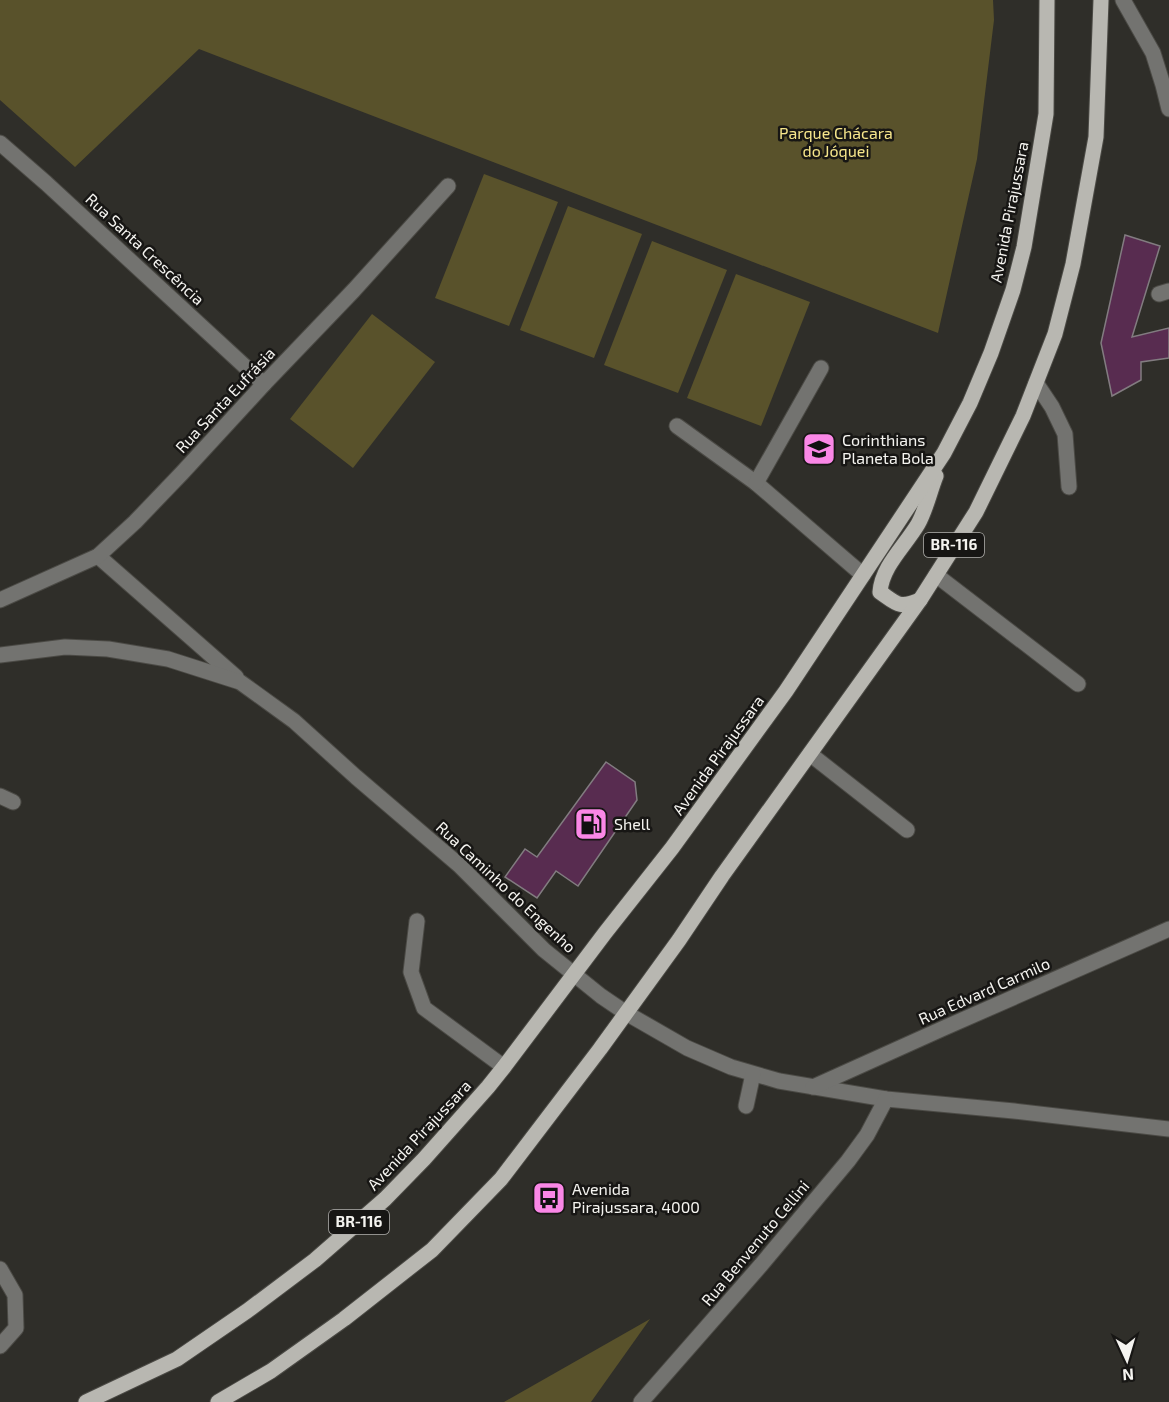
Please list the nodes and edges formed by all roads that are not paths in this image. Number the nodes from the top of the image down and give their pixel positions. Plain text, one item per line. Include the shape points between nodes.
1 (1047, 0) edge
2 (1101, 0) edge
3 (1124, 0) edge
4 (1169, 109) edge
5 (0, 143) edge
6 (448, 186) dead end
7 (820, 368) dead end
8 (1036, 383) junction
9 (264, 384) junction
10 (677, 426) dead end
11 (944, 453) junction
12 (756, 483) junction
13 (1069, 487) dead end
14 (98, 556) junction
15 (863, 575) junction
16 (936, 575) junction
17 (0, 600) edge
18 (920, 600) junction
19 (0, 655) edge
20 (240, 682) junction
21 (1078, 684) dead end
22 (810, 754) junction
23 (907, 830) dead end
24 (417, 921) dead end
25 (1169, 928) edge
26 (574, 974) junction
27 (626, 1013) junction
28 (504, 1067) junction
29 (753, 1074) junction
30 (813, 1087) junction
31 (886, 1099) junction
32 (746, 1106) dead end
33 (1169, 1129) edge
34 (0, 1269) edge
35 (0, 1346) edge
36 (86, 1402) edge
37 (218, 1402) edge
38 (641, 1402) edge

1 - 11 main road, Avenida Pirajussara / BR-116 via 1046,114 1023,247 991,353
2 - 8 main road, BR-116 via 1096,137 1073,264 1055,334
3 - 4 street via 1153,53
5 - 9 street, Rua Santa Crescência
6 - 9 street, Rua Santa Eufrásia
7 - 12 street
8 - 13 street via 1065,434
8 - 16 main road, BR-116 via 976,512
9 - 14 street, Rua Santa Eufrásia via 143,514
10 - 12 street
11 - 15 main road, Avenida Pirajussara / BR-116
11 - 18 main road via 919,522 880,583 880,592 900,605
12 - 15 street
14 - 17 street, Rua Santa Eufrásia
14 - 20 street
15 - 26 main road, Avenida Pirajussara / BR-116 via 718,786
16 - 18 main road, BR-116
16 - 21 street
18 - 22 main road, BR-116
19 - 20 street, Rua Caminho do Engenho via 65,647 108,649 168,659
20 - 26 street, Rua Caminho do Engenho via 294,721 459,865 544,950
22 - 23 street
22 - 27 main road, BR-116
24 - 28 street via 411,972 424,1008
25 - 30 street, Rua Edvard Carmilo
26 - 27 street, Rua Caminho do Engenho
26 - 28 main road, Avenida Pirajussara / BR-116
27 - 29 street, Rua Caminho do Engenho via 687,1048
27 - 37 main road, BR-116 via 501,1179 432,1250 271,1371
28 - 36 main road, Avenida Pirajussara / BR-116 via 385,1199 315,1260 177,1359
29 - 30 street, Rua Caminho do Engenho
29 - 32 street
30 - 31 street, Rua Caminho do Engenho
31 - 33 street, Rua Caminho do Engenho
31 - 38 street, Rua Benvenuto Cellini via 848,1161
34 - 35 street via 15,1295 16,1328

